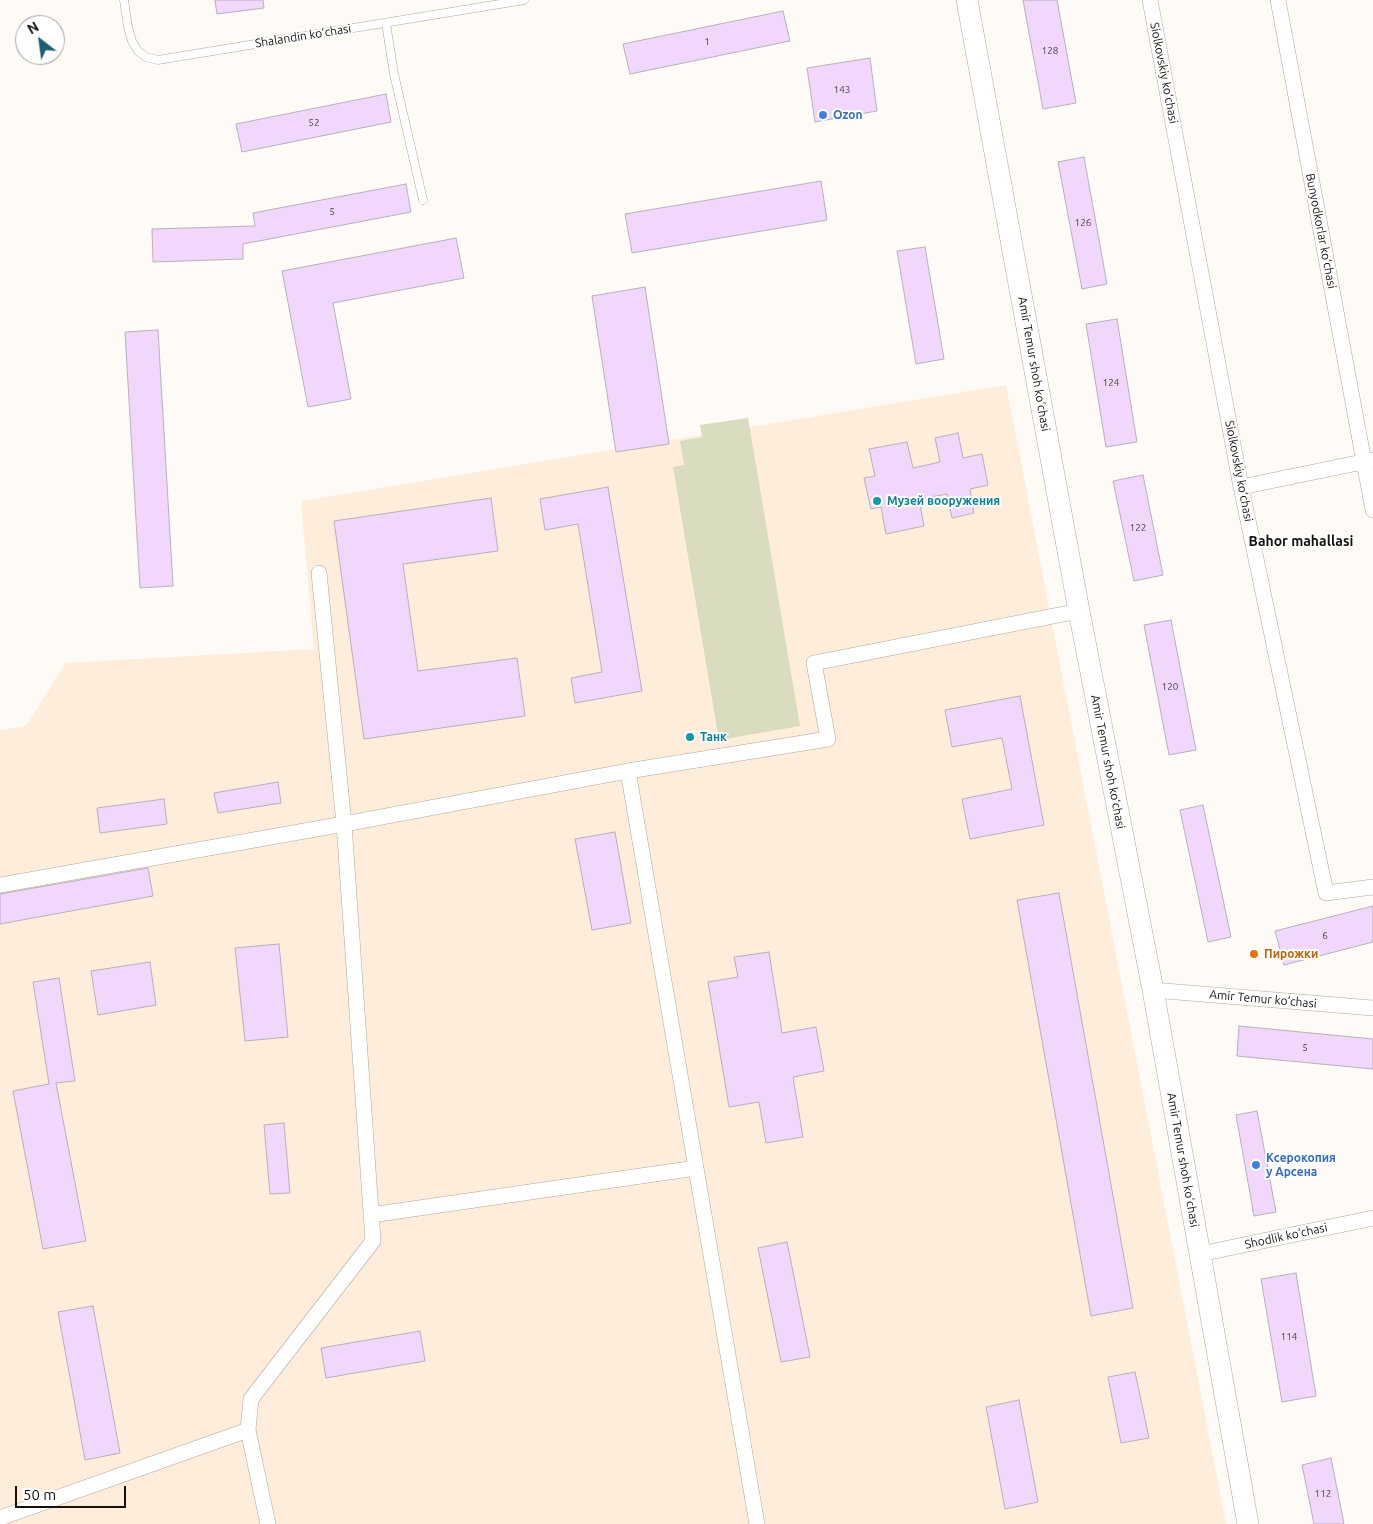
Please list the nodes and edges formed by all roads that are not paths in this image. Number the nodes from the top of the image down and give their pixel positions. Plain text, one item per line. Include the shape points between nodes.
1 (124, 0) edge
2 (524, 0) edge
3 (967, 0) edge
4 (1150, 0) edge
5 (1278, 0) edge
6 (386, 23) junction
7 (423, 200) dead end
8 (1368, 460) edge
9 (1241, 487) junction
10 (1373, 510) edge
11 (318, 573) dead end
12 (1079, 611) junction
13 (628, 772) junction
14 (344, 824) junction
15 (0, 885) edge
16 (1373, 888) edge
17 (1153, 990) junction
18 (1373, 1008) edge
19 (696, 1168) junction
20 (371, 1215) junction
21 (1373, 1218) edge
22 (1200, 1254) junction
23 (248, 1430) junction
24 (0, 1518) edge
25 (268, 1524) edge
26 (757, 1524) edge
27 (1248, 1524) edge

1 - 6 lane, Shalandin ko‘chasi via 132,41 146,57 158,60
2 - 6 lane, Shalandin ko‘chasi
3 - 12 main road, Amir Temur shoh ko‘chasi
4 - 9 street, Siolkovskiy ko‘chasi
5 - 8 street, Bunyodkorlar ko‘chasi
6 - 7 lane via 394,74
8 - 9 street
8 - 10 street, Bunyodkorlar ko‘chasi
9 - 16 street, Siolkovskiy ko‘chasi via 1326,893
11 - 14 street
12 - 13 street via 814,663 828,739
12 - 17 main road, Amir Temur shoh ko‘chasi
13 - 14 street
13 - 19 street
14 - 15 street
14 - 20 street
17 - 18 street, Amir Temur ko‘chasi
17 - 22 main road, Amir Temur shoh ko‘chasi
19 - 20 street
19 - 26 street
20 - 23 street via 373,1240 251,1399
21 - 22 street, Shodlik ko‘chasi
22 - 27 main road, Amir Temur shoh ko‘chasi
23 - 24 street
23 - 25 street

